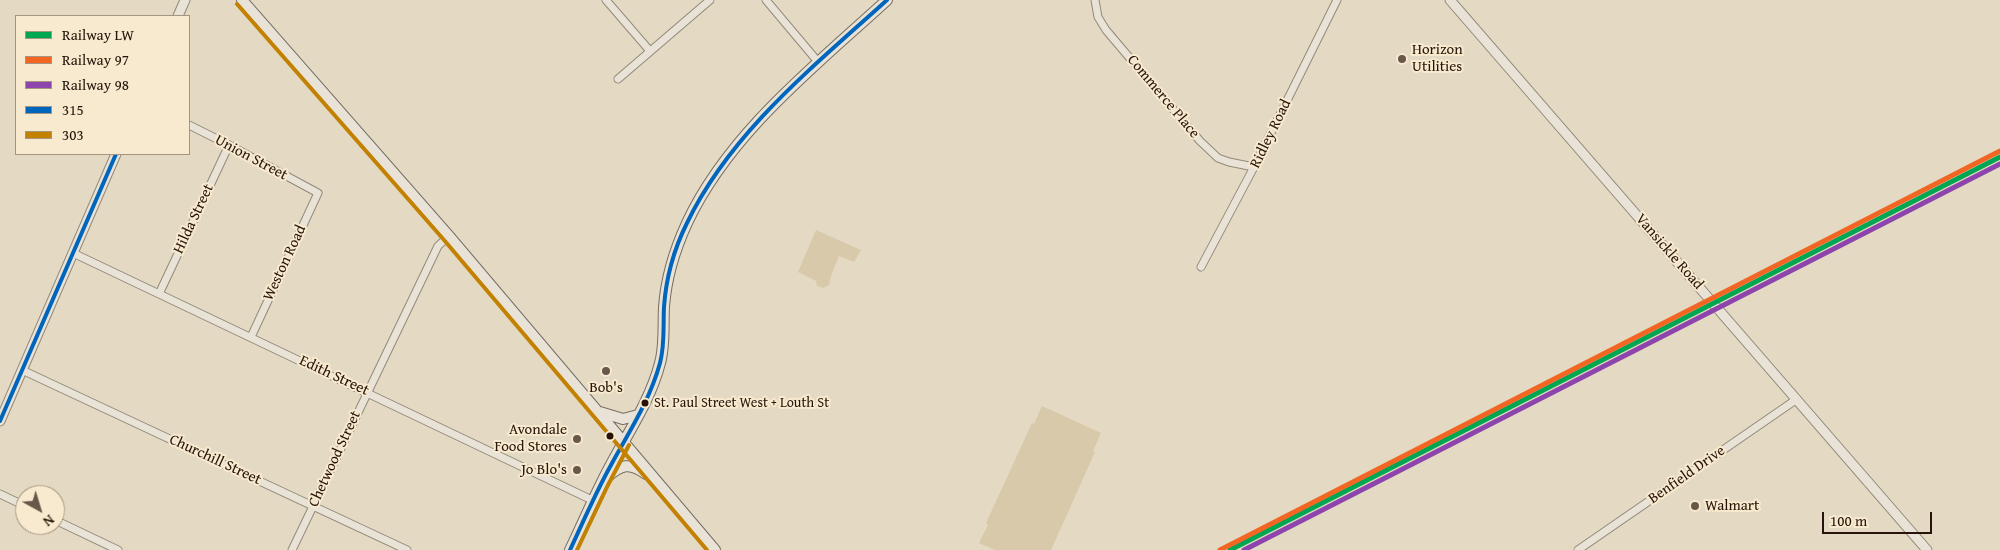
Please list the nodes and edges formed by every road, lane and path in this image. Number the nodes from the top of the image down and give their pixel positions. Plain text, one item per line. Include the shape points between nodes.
1 (185, 0) edge
2 (242, 0) edge
3 (606, 0) edge
4 (710, 0) edge
5 (766, 0) edge
6 (887, 0) edge
7 (1094, 0) edge
8 (1337, 0) edge
9 (1450, 0) edge
10 (178, 15) edge
11 (650, 51) junction
12 (818, 63) junction
13 (618, 79) dead end
14 (190, 126) edge
15 (229, 145) junction
16 (116, 155) edge
17 (1254, 167) junction
18 (313, 191) joint
19 (449, 236) junction
20 (73, 253) junction
21 (1201, 266) dead end
22 (159, 294) junction
23 (250, 337) junction
24 (22, 370) junction
25 (367, 392) junction
26 (1797, 399) junction
27 (600, 412) junction
28 (638, 415) junction
29 (0, 421) edge
30 (624, 442) junction
31 (602, 482) junction
32 (662, 487) junction
33 (0, 494) edge
34 (15, 501) edge
35 (594, 501) junction
36 (314, 506) junction
37 (65, 525) edge
38 (118, 550) edge
39 (292, 550) edge
40 (407, 550) edge
41 (570, 550) edge
42 (715, 550) edge
43 (1578, 550) edge
44 (1927, 550) edge

1 - 10 street
2 - 19 main road
3 - 11 street
4 - 11 street
5 - 12 street
6 - 12 main road
7 - 17 street, Commerce Place via 1098,17 1106,30 1200,141 1218,158
8 - 17 street, Ridley Road
9 - 26 street, Vansickle Road
11 - 13 street
12 - 28 main road via 746,134 720,168 687,222 674,254 664,304 661,361 653,387
14 - 15 street, Union Street
15 - 18 street, Union Street
15 - 22 street, Hilda Street
16 - 20 street
17 - 21 street, Ridley Road
18 - 23 street, Weston Road via 318,193
19 - 25 street, Chetwood Street via 438,246
19 - 27 main road
20 - 22 street, Edith Street
20 - 24 street
22 - 23 street, Edith Street
23 - 25 street, Edith Street
24 - 29 street
24 - 36 street, Churchill Street
25 - 35 street, Edith Street
25 - 36 street, Chetwood Street
26 - 43 street, Benfield Drive
26 - 44 street, Vansickle Road
27 - 28 main road via 623,419
27 - 30 main road
28 - 30 main road
30 - 31 main road
30 - 32 main road
31 - 32 main road via 616,469 630,466
31 - 35 main road
32 - 42 main road
33 - 34 street
35 - 41 main road
36 - 39 street, Chetwood Street
36 - 40 street, Churchill Street
37 - 38 street

